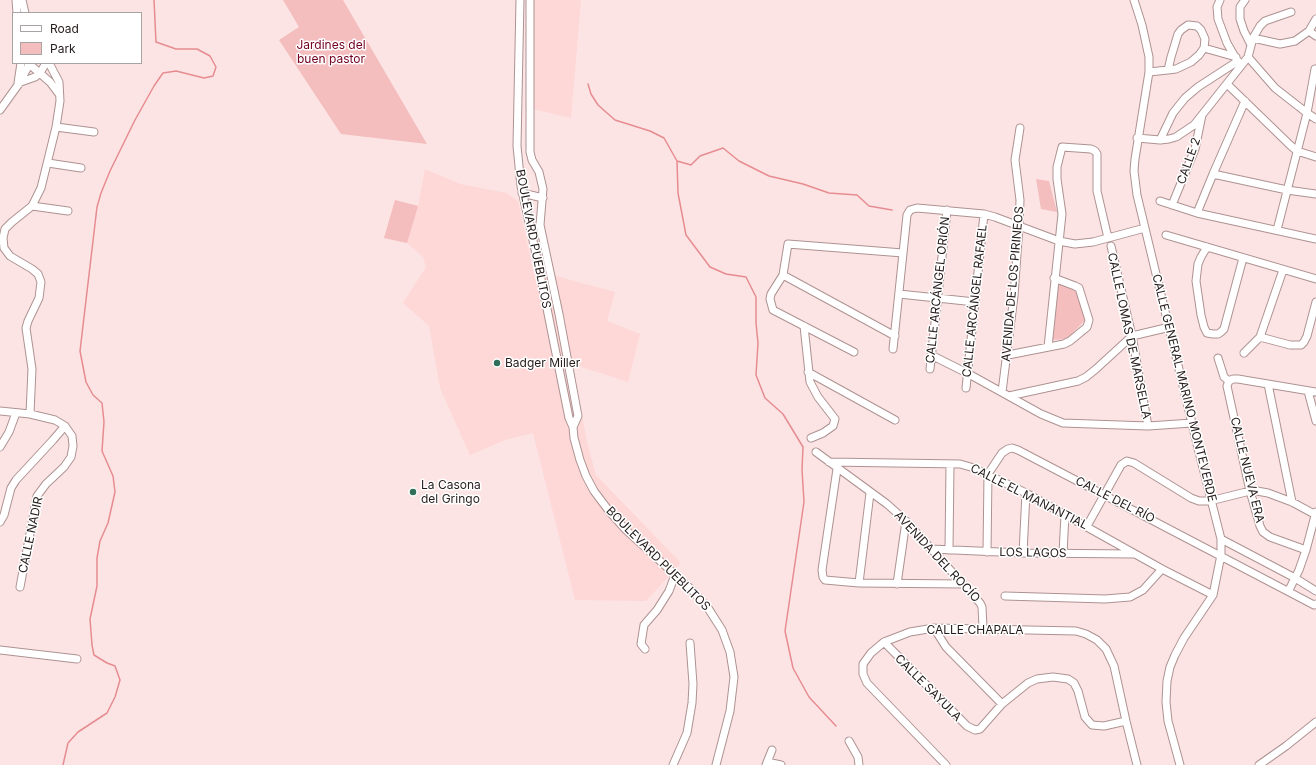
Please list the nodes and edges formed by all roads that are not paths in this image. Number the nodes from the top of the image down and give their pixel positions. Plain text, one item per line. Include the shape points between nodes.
1 (16, 0) edge
2 (22, 0) edge
3 (520, 0) edge
4 (530, 0) edge
5 (1136, 0) edge
6 (1220, 0) edge
7 (1245, 0) edge
8 (17, 12) edge
9 (25, 12) edge
10 (520, 12) junction
11 (530, 12) junction
12 (1291, 12) dead end
13 (1316, 19) edge
14 (1309, 31) junction
15 (1316, 36) edge
16 (520, 40) junction
17 (530, 40) junction
18 (1252, 42) junction
19 (1204, 48) junction
20 (1248, 57) junction
21 (1238, 62) junction
22 (21, 64) edge
23 (28, 64) edge
24 (30, 64) edge
25 (46, 64) edge
26 (48, 64) edge
27 (1315, 69) dead end
28 (1168, 70) junction
29 (1149, 72) junction
30 (40, 73) junction
31 (1227, 84) junction
32 (16, 86) junction
33 (59, 94) junction
34 (1245, 101) junction
35 (0, 110) edge
36 (1307, 113) junction
37 (1202, 115) junction
38 (1316, 119) edge
39 (56, 127) junction
40 (1020, 128) dead end
41 (94, 132) dead end
42 (1138, 138) junction
43 (1160, 140) junction
44 (1298, 151) junction
45 (1316, 157) edge
46 (48, 163) junction
47 (81, 168) dead end
48 (1213, 174) junction
49 (1287, 190) junction
50 (522, 193) junction
51 (1316, 194) edge
52 (543, 198) junction
53 (1160, 201) dead end
54 (1172, 205) junction
55 (32, 206) junction
56 (947, 210) junction
57 (68, 211) dead end
58 (1197, 213) junction
59 (984, 214) junction
60 (1020, 226) junction
61 (1145, 228) junction
62 (1277, 230) junction
63 (1166, 236) dead end
64 (1108, 238) junction
65 (1316, 239) edge
66 (1060, 241) junction
67 (1111, 246) dead end
68 (1207, 247) junction
69 (903, 253) junction
70 (1243, 258) junction
71 (1283, 270) junction
72 (783, 275) junction
73 (1054, 278) junction
74 (1316, 279) edge
75 (899, 294) junction
76 (938, 298) junction
77 (975, 302) junction
78 (1316, 302) edge
79 (559, 314) junction
80 (549, 316) junction
81 (804, 326) junction
82 (1170, 327) junction
83 (895, 336) junction
84 (1132, 336) junction
85 (1260, 337) junction
86 (1048, 347) junction
87 (894, 350) dead end
88 (854, 352) dead end
89 (1244, 353) dead end
90 (932, 355) junction
91 (1008, 355) junction
92 (1218, 358) dead end
93 (930, 369) dead end
94 (808, 372) junction
95 (967, 373) junction
96 (1228, 383) junction
97 (1268, 384) junction
98 (966, 388) dead end
99 (1308, 391) junction
100 (1002, 392) junction
101 (1316, 392) edge
102 (1009, 396) junction
103 (0, 411) edge
104 (16, 413) junction
105 (30, 414) junction
106 (895, 420) dead end
107 (1316, 421) edge
108 (1192, 423) junction
109 (65, 426) junction
110 (1148, 426) junction
111 (573, 427) junction
112 (811, 438) dead end
113 (0, 447) edge
114 (816, 452) dead end
115 (828, 462) junction
116 (950, 464) junction
117 (837, 469) junction
118 (988, 474) junction
119 (1250, 491) junction
120 (870, 493) junction
121 (1026, 493) junction
122 (1104, 494) junction
123 (1210, 501) junction
124 (1292, 502) junction
125 (1316, 514) edge
126 (1065, 515) junction
127 (906, 521) junction
128 (0, 522) edge
129 (1087, 526) junction
130 (1221, 539) junction
131 (931, 549) junction
132 (949, 550) junction
133 (1306, 550) junction
134 (987, 552) junction
135 (1023, 553) junction
136 (1063, 554) junction
137 (1135, 554) junction
138 (1221, 555) junction
139 (1162, 569) junction
140 (675, 575) junction
141 (1294, 578) junction
142 (859, 583) junction
143 (898, 584) junction
144 (963, 584) junction
145 (20, 586) dead end
146 (1289, 590) junction
147 (1316, 591) edge
148 (1213, 595) junction
149 (1005, 596) dead end
150 (1316, 604) edge
151 (934, 628) junction
152 (983, 628) junction
153 (884, 642) junction
154 (690, 643) dead end
155 (646, 649) dead end
156 (0, 650) edge
157 (77, 659) dead end
158 (1002, 704) junction
159 (1126, 721) junction
160 (1316, 722) edge
161 (848, 741) dead end
162 (772, 750) dead end
163 (766, 763) edge
164 (673, 765) edge
165 (716, 765) edge
166 (781, 765) edge
167 (859, 765) edge
168 (946, 765) edge
169 (1137, 765) edge
170 (1180, 765) edge
171 (1259, 765) edge

1 - 8 street
2 - 9 street
3 - 10 street, BOULEVARD PUEBLITOS
4 - 11 street, BOULEVARD PUEBLITOS
5 - 29 street, CALLE GENERAL MARINO MONTEVERDE via 1147,44
6 - 21 street via 1217,7 1218,18 1227,43
7 - 18 street via 1240,7 1240,19 1244,31
10 - 11 street via 526,17
10 - 16 street, BOULEVARD PUEBLITOS
11 - 17 street, BOULEVARD PUEBLITOS
12 - 18 street via 1265,21
13 - 14 street
14 - 15 street
14 - 18 street via 1295,41 1287,43
16 - 17 street via 528,37
16 - 50 street, BOULEVARD PUEBLITOS via 518,146
17 - 52 street, BOULEVARD PUEBLITOS via 530,152 542,182
18 - 20 street
19 - 21 street
19 - 28 street via 1191,62
19 - 28 street via 1205,39 1201,30 1193,25 1184,27 1178,34
20 - 21 street
20 - 36 street via 1275,88
21 - 31 street
21 - 43 street via 1185,98 1173,113
22 - 32 street
23 - 32 street
24 - 30 street
25 - 30 street
26 - 33 street via 57,77
27 - 36 street
28 - 29 street
29 - 42 street, CALLE GENERAL MARINO MONTEVERDE
30 - 32 street
30 - 33 street
31 - 34 street
31 - 37 street
32 - 35 street
33 - 39 street
34 - 44 street
34 - 48 street
36 - 38 street
36 - 44 street
37 - 43 street via 1176,137
37 - 54 street, CALLE 2 via 1193,154
39 - 41 street
39 - 46 street
40 - 60 street, AVENIDA DE LOS PIRINEOS via 1015,160
42 - 43 street
42 - 61 street, CALLE GENERAL MARINO MONTEVERDE via 1135,176
44 - 45 street
44 - 49 street
46 - 47 street
46 - 55 street via 41,188
48 - 49 street
48 - 58 street
49 - 51 street
49 - 62 street
50 - 52 street
50 - 80 street, BOULEVARD PUEBLITOS
52 - 79 street, BOULEVARD PUEBLITOS via 540,225
53 - 54 street
54 - 58 street
55 - 57 street
55 - 105 street via 5,229 3,238 4,248 10,256 38,274 41,282 39,298 26,328 32,369
56 - 59 street
56 - 69 street via 910,210 907,215
56 - 76 street, CALLE ARCÁNGEL ORIÓN
58 - 62 street
59 - 60 street
59 - 77 street, CALLE ARCÁNGEL RAFAEL
60 - 66 street
60 - 91 street, AVENIDA DE LOS PIRINEOS
61 - 64 street
61 - 82 street, CALLE GENERAL MARINO MONTEVERDE
62 - 65 street
63 - 68 street
64 - 66 street via 1075,244
64 - 66 street, CALLE LOMAS DE MARSELLA via 1096,191 1097,154 1091,149 1062,147 1057,167 1062,214
66 - 73 street
67 - 84 street, CALLE LOMAS DE MARSELLA
68 - 70 street
68 - 70 street via 1198,264 1196,281 1201,315 1207,333 1218,334 1224,328
69 - 72 street via 788,244
69 - 75 street
70 - 71 street
71 - 74 street
71 - 85 street
72 - 81 street via 771,294 773,310
72 - 83 street
73 - 86 street
73 - 86 street via 1079,288 1089,320 1087,327 1070,341
75 - 76 street
75 - 83 street
76 - 77 street
76 - 90 street, CALLE ARCÁNGEL ORIÓN
77 - 95 street, CALLE ARCÁNGEL RAFAEL
78 - 85 street via 1307,336 1301,345 1290,345
79 - 80 street
79 - 111 street, BOULEVARD PUEBLITOS via 578,416
80 - 111 street, BOULEVARD PUEBLITOS via 569,418
81 - 88 street
81 - 94 street
82 - 84 street
82 - 108 street, CALLE GENERAL MARINO MONTEVERDE
83 - 87 street
84 - 102 street via 1086,378
84 - 110 street, CALLE LOMAS DE MARSELLA
85 - 89 street
86 - 91 street
90 - 93 street, CALLE ARCÁNGEL ORIÓN
90 - 95 street
91 - 100 street, AVENIDA DE LOS PIRINEOS
92 - 96 street, CALLE NUEVA ERA
94 - 106 street
94 - 112 street via 818,397 835,419 833,426
95 - 98 street, CALLE ARCÁNGEL RAFAEL
95 - 100 street
96 - 97 street via 1238,379
96 - 119 street, CALLE NUEVA ERA
97 - 99 street
97 - 124 street
99 - 101 street
99 - 107 street
100 - 102 street
102 - 110 street via 1063,423
103 - 104 street
104 - 105 street
104 - 113 street
105 - 109 street via 55,420
108 - 110 street
108 - 123 street, CALLE GENERAL MARINO MONTEVERDE
109 - 128 street via 16,480
109 - 145 street, CALLE NADIR via 72,436 71,457 38,496
111 - 140 street, BOULEVARD PUEBLITOS via 580,460 594,491 626,530
114 - 115 street, AVENIDA DEL ROCÍO
115 - 116 street, CALLE EL MANANTIAL
115 - 117 street, AVENIDA DEL ROCÍO
116 - 118 street, CALLE EL MANANTIAL via 967,465
116 - 132 street
117 - 120 street, AVENIDA DEL ROCÍO
117 - 142 street via 823,577 830,581
118 - 121 street, CALLE EL MANANTIAL
118 - 122 street, CALLE DEL RÍO via 1002,453 1008,449 1018,450
118 - 134 street
119 - 123 street
119 - 124 street via 1268,493
119 - 133 street, CALLE NUEVA ERA via 1263,532
120 - 127 street, AVENIDA DEL ROCÍO
120 - 142 street
121 - 126 street, CALLE EL MANANTIAL
121 - 135 street
122 - 123 street via 1121,465 1127,461 1191,498
122 - 129 street
122 - 138 street, CALLE DEL RÍO
123 - 130 street, CALLE GENERAL MARINO MONTEVERDE
124 - 125 street
125 - 133 street
126 - 129 street, CALLE EL MANANTIAL
126 - 136 street
127 - 131 street, AVENIDA DEL ROCÍO
127 - 143 street
129 - 137 street, CALLE EL MANANTIAL
130 - 138 street, CALLE GENERAL MARINO MONTEVERDE
130 - 141 street
131 - 132 street, LOS LAGOS
131 - 144 street, AVENIDA DEL ROCÍO
132 - 134 street, LOS LAGOS
133 - 141 street
134 - 135 street, LOS LAGOS
135 - 136 street, LOS LAGOS
136 - 137 street, LOS LAGOS
137 - 139 street, CALLE EL MANANTIAL
138 - 146 street, CALLE DEL RÍO
138 - 148 street, CALLE GENERAL MARINO MONTEVERDE
139 - 148 street, CALLE EL MANANTIAL
139 - 149 street via 1144,590 1130,597 1105,599
140 - 155 street via 669,591 644,625 641,644
140 - 165 street, BOULEVARD PUEBLITOS via 708,608 722,630 730,652 734,677 733,692
141 - 146 street
141 - 147 street
142 - 143 street
143 - 144 street
144 - 152 street, AVENIDA DEL ROCÍO via 982,607
146 - 150 street, CALLE DEL RÍO
148 - 170 street, CALLE GENERAL MARINO MONTEVERDE via 1184,638 1170,667 1166,702 1168,721
151 - 152 street, CALLE CHAPALA
151 - 153 street, CALLE CHAPALA via 910,632
151 - 158 street via 946,647
152 - 159 street, CALLE CHAPALA via 1076,631 1096,640 1106,649 1114,666
153 - 158 street, CALLE SAYULA via 967,726 975,730 980,729
153 - 168 street, CALLE CHAPALA via 863,664 863,674 867,683
154 - 164 street via 692,703 687,732
156 - 157 street
158 - 159 street via 1037,679 1061,678 1074,683 1085,718 1092,725 1104,726
159 - 169 street, CALLE CHAPALA
160 - 171 street
161 - 167 street via 858,757
162 - 163 street
163 - 166 street

